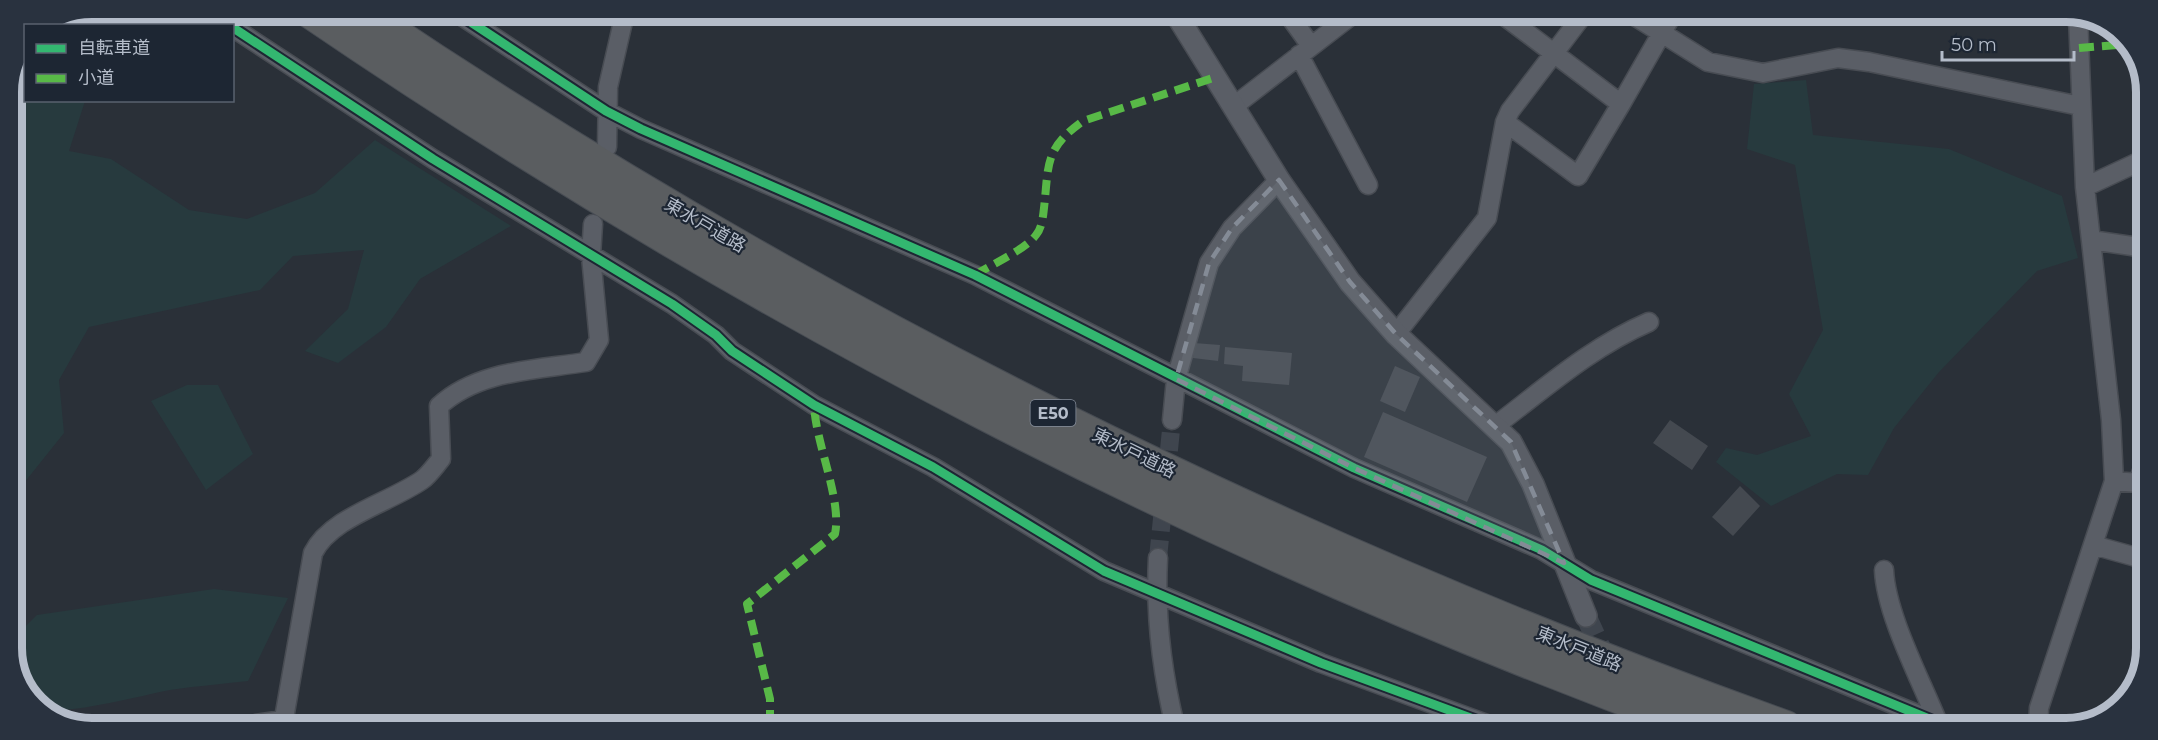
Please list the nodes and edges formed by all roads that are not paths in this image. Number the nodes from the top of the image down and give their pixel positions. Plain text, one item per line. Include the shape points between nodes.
1 (325, 22) edge
2 (378, 22) edge
3 (471, 22) edge
4 (623, 22) edge
5 (1181, 22) edge
6 (1291, 22) edge
7 (1343, 22) edge
8 (1512, 22) edge
9 (1578, 22) edge
10 (1642, 22) edge
11 (1668, 22) edge
12 (2078, 24) edge
13 (234, 27) edge
14 (1660, 34) junction
15 (1305, 51) junction
16 (1554, 54) junction
17 (1621, 104) junction
18 (1234, 106) junction
19 (2080, 106) junction
20 (606, 111) junction
21 (1505, 122) junction
22 (607, 147) dead end
23 (2135, 164) edge
24 (1279, 180) junction
25 (1368, 185) dead end
26 (2085, 187) junction
27 (593, 224) dead end
28 (2091, 240) junction
29 (2135, 247) edge
30 (591, 256) junction
31 (1649, 322) dead end
32 (1396, 334) junction
33 (1176, 380) junction
34 (1172, 420) tunnel mouth
35 (1495, 426) junction
36 (2114, 481) junction
37 (2136, 483) edge
38 (2093, 545) junction
39 (2136, 557) edge
40 (1158, 558) tunnel mouth
41 (1564, 563) junction
42 (1884, 570) dead end
43 (1156, 593) junction
44 (1586, 616) tunnel mouth
45 (284, 718) edge
46 (1173, 718) edge
47 (1471, 718) edge
48 (1675, 718) edge
49 (1760, 718) edge
50 (1927, 718) edge
51 (1941, 718) edge
52 (2038, 718) edge

1 - 48 highway, 東水戸道路 / E50 via 675,244 976,408 1168,504 1332,579
2 - 49 highway, 東水戸道路 / E50 via 718,234 989,382 1180,476 1348,552 1528,629
3 - 20 street
4 - 20 street
5 - 18 street
6 - 15 street
7 - 15 street
8 - 16 street
9 - 16 street
10 - 14 street
11 - 14 street
12 - 19 street
13 - 30 street via 423,153
14 - 17 street
14 - 19 street via 1708,62 1763,73 1838,58
15 - 18 street
15 - 25 street
16 - 17 street
16 - 21 street
17 - 21 street via 1578,176
18 - 24 street
19 - 26 street
20 - 22 street
20 - 33 street via 975,274
21 - 32 street via 1486,219
23 - 26 street
24 - 32 street via 1332,258
24 - 33 street via 1232,228 1209,263
26 - 28 street
27 - 30 street
28 - 29 street
28 - 36 street
30 - 43 street via 672,304 732,351 814,405 933,467 1104,571
30 - 45 street via 599,340 586,362 494,375 454,392 439,406 441,459 423,479 319,541 313,553
31 - 35 street via 1592,352
32 - 35 street
33 - 34 street
33 - 41 street via 1354,468
35 - 41 street via 1522,459
36 - 37 street
36 - 38 street
38 - 39 street
38 - 52 street
40 - 43 street
41 - 44 street
41 - 50 street via 1591,580 1681,619
42 - 51 street via 1894,614
43 - 46 street
43 - 47 street via 1321,663

